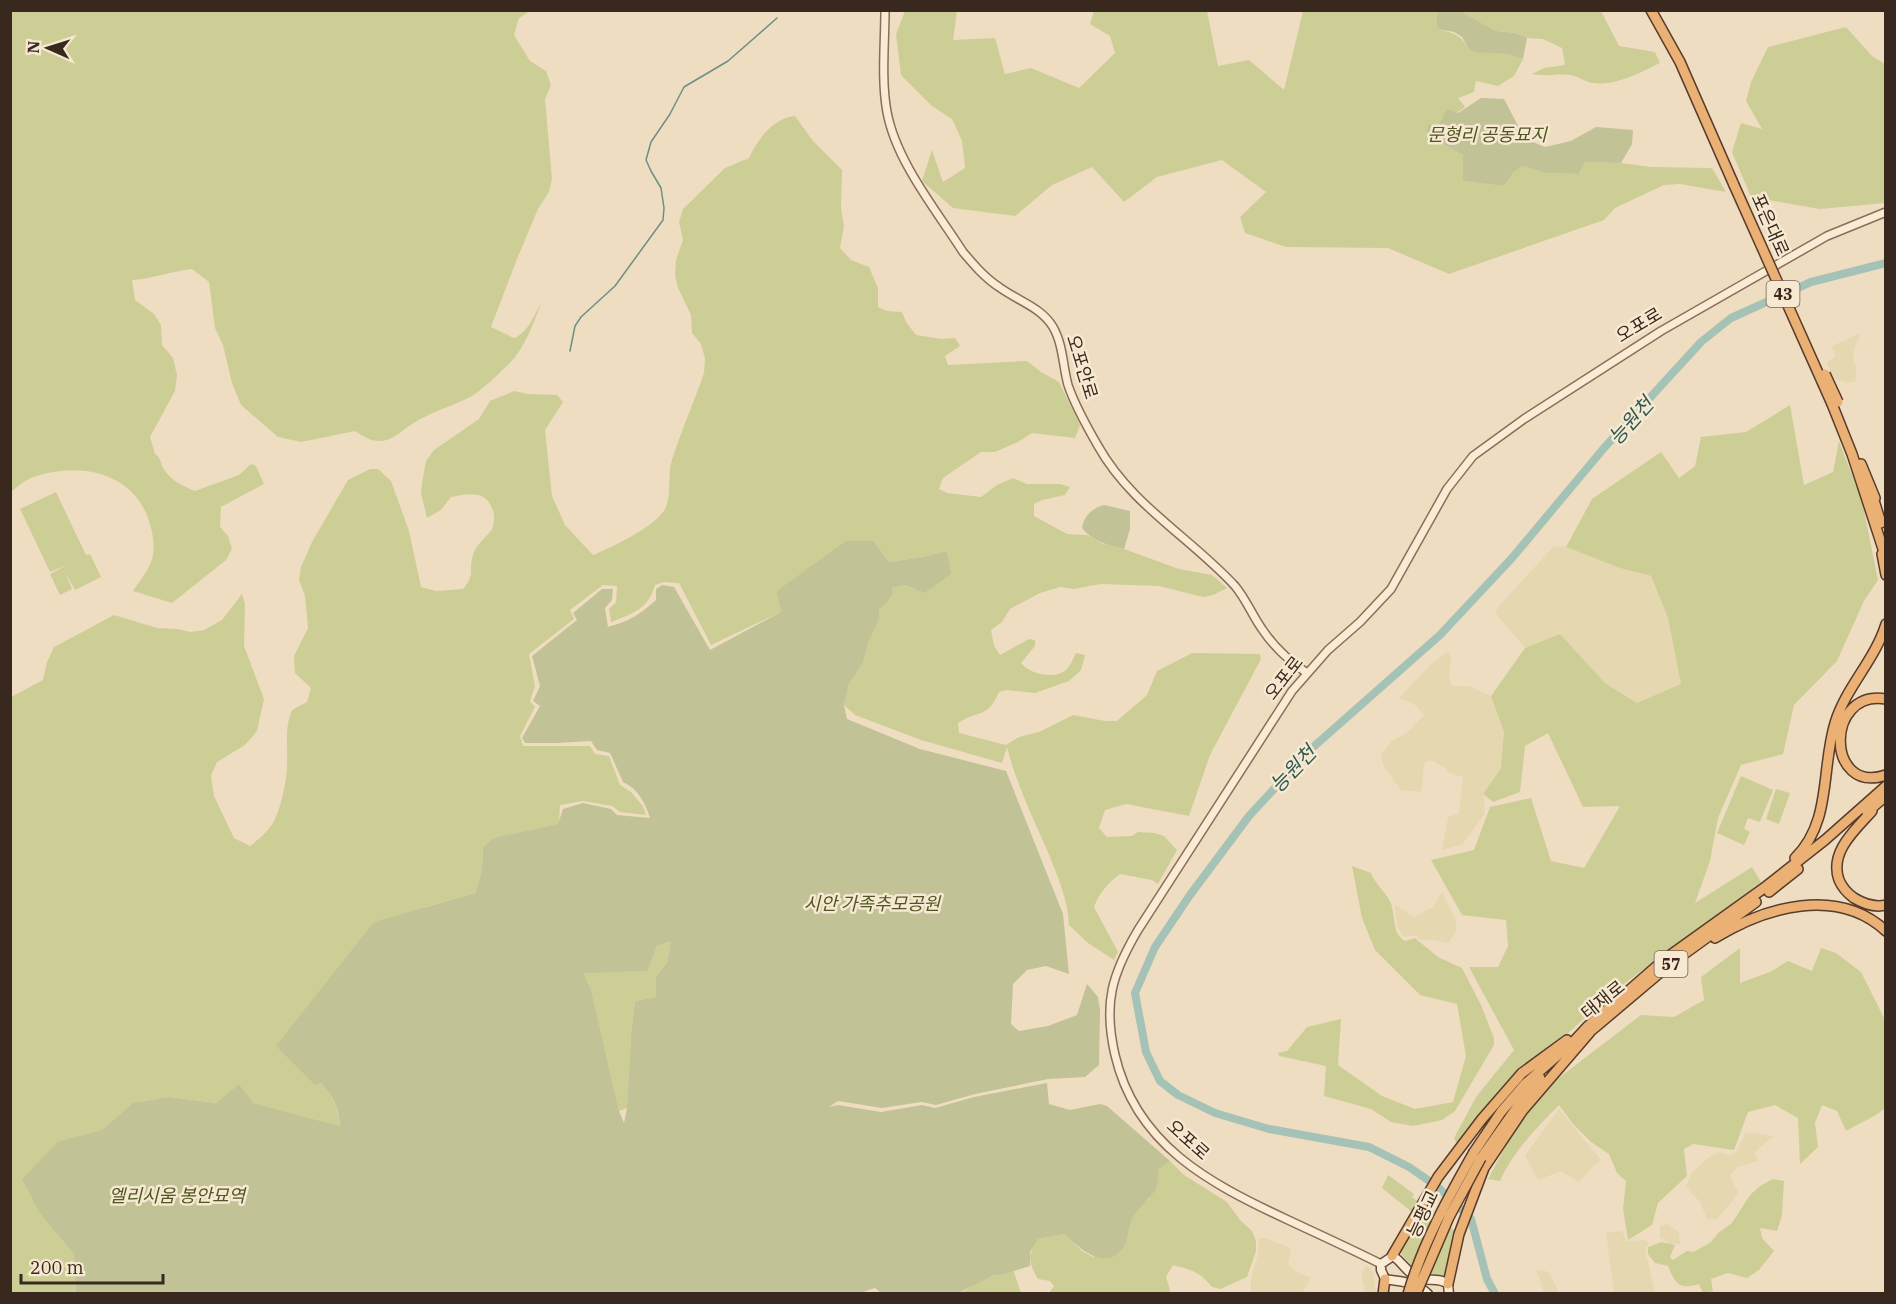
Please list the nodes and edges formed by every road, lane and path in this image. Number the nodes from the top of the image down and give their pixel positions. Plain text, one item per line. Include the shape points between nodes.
1 (885, 10) edge
2 (1651, 10) edge
3 (1658, 10) edge
4 (1737, 184) junction
5 (1886, 212) edge
6 (1835, 403) junction
7 (1860, 462) junction
8 (1886, 523) edge
9 (1877, 528) junction
10 (1886, 537) edge
11 (1886, 558) edge
12 (1886, 575) edge
13 (1886, 624) edge
14 (1307, 674) junction
15 (1886, 699) edge
16 (1886, 775) edge
17 (1886, 786) edge
18 (1886, 796) edge
19 (1764, 888) junction
20 (1886, 905) edge
21 (1886, 931) edge
22 (1669, 965) junction
23 (1590, 1028) junction
24 (1480, 1160) junction
25 (1392, 1256) junction
26 (1381, 1264) junction
27 (1385, 1279) junction
28 (1448, 1289) edge
29 (1383, 1293) edge
30 (1408, 1293) edge
31 (1416, 1293) edge
32 (1428, 1293) edge

1 - 14 street, 오포안로 via 887,111 895,141 908,167 972,263 999,288 1038,310 1053,328 1078,408 1117,475 1236,588 1279,651
2 - 4 highway, 포은대로 / 43
3 - 4 highway, 포은대로 / 43 via 1706,107
4 - 6 highway, 43, bridge
5 - 14 street, 오포로 via 1827,236 1661,331 1482,448 1447,489 1391,589
6 - 7 highway, 43
6 - 9 highway, 43
7 - 8 highway
7 - 10 highway, 43
9 - 11 highway, 43
9 - 12 highway
13 - 19 highway via 1835,723 1818,822 1798,854
14 - 26 street, 오포로 via 1282,705 1130,943 1113,982 1110,1028 1128,1097 1146,1123 1180,1158 1230,1193
15 - 16 highway via 1869,699 1853,708 1842,726 1840,747 1852,771 1868,778
17 - 19 highway, 57
18 - 20 highway via 1847,838 1837,870 1848,894 1865,904
18 - 22 highway, 태재로 / 57 via 1783,881
19 - 23 highway, 태재로 / 57 via 1665,959
21 - 22 highway via 1875,921 1845,909 1782,909 1749,919
22 - 23 highway, 태재로 / 57
23 - 24 highway
23 - 24 highway, 태재로 / 57 via 1525,1084 1502,1112
23 - 25 highway via 1522,1073 1507,1088 1464,1141
24 - 28 highway
24 - 30 highway, 능평교 / 57, bridge via 1441,1210
24 - 31 highway, 태재로 / 57, bridge via 1449,1217
25 - 26 main road
25 - 28 main road via 1401,1261 1406,1271 1421,1279 1437,1279
26 - 27 main road
27 - 29 highway
27 - 32 main road via 1407,1281

